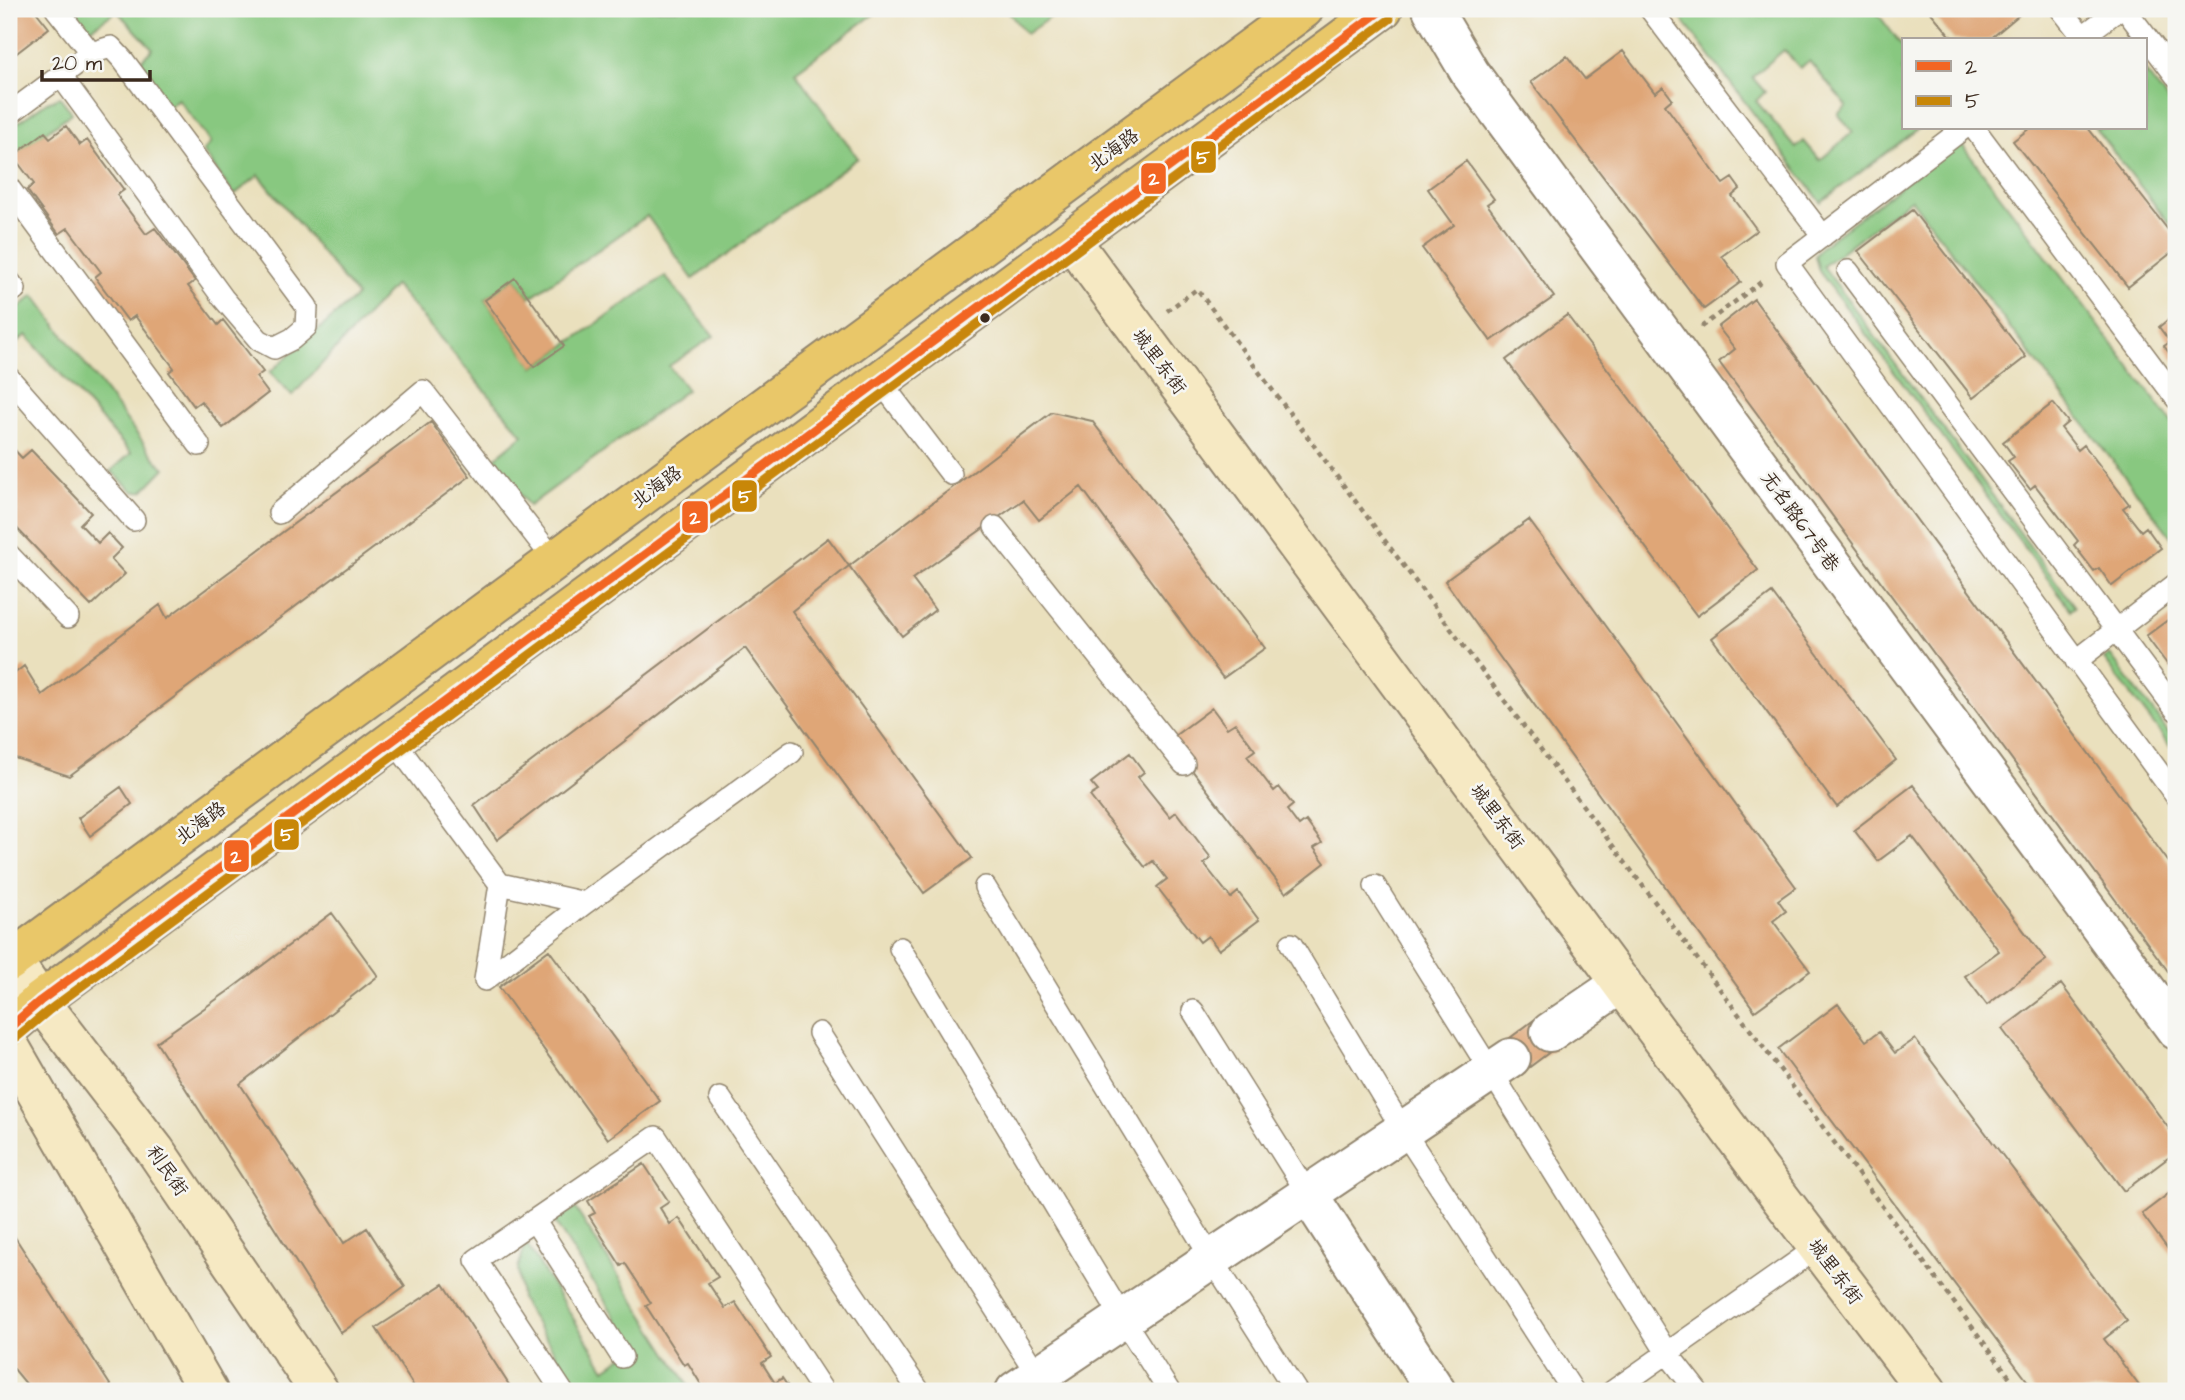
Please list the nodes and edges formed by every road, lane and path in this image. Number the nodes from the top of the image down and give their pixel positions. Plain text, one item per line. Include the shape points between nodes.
1 (55, 9) edge
2 (1304, 9) edge
3 (1383, 9) edge
4 (1432, 9) edge
5 (1650, 9) edge
6 (2061, 9) edge
7 (2119, 9) edge
8 (2125, 9) edge
9 (2080, 38) edge
10 (2082, 38) edge
11 (91, 53) junction
12 (61, 76) junction
13 (2176, 76) edge
14 (9, 114) edge
15 (1961, 130) edge
16 (1975, 130) edge
17 (9, 188) edge
18 (1822, 236) junction
19 (1071, 240) junction
20 (1787, 263) junction
21 (1848, 271) dead end
22 (9, 281) edge
23 (9, 293) edge
24 (1139, 332) junction
25 (1673, 348) junction
26 (9, 378) edge
27 (880, 382) junction
28 (2176, 398) edge
29 (199, 445) dead end
30 (951, 474) dead end
31 (279, 513) dead end
32 (134, 520) dead end
33 (995, 527) dead end
34 (9, 555) edge
35 (555, 561) junction
36 (2176, 583) edge
37 (68, 617) dead end
38 (2116, 630) junction
39 (2076, 661) junction
40 (2176, 710) edge
41 (394, 741) junction
42 (792, 752) dead end
43 (1184, 764) dead end
44 (2176, 796) edge
45 (500, 884) junction
46 (1375, 886) dead end
47 (985, 887) dead end
48 (585, 903) junction
49 (1291, 944) dead end
50 (900, 948) dead end
51 (10, 959) edge
52 (1622, 983) junction
53 (40, 1001) junction
54 (1194, 1011) dead end
55 (9, 1028) edge
56 (2176, 1030) edge
57 (1550, 1032) dead end
58 (819, 1033) dead end
59 (9, 1045) edge
60 (1501, 1064) junction
61 (720, 1098) dead end
62 (1403, 1130) junction
63 (1308, 1194) junction
64 (534, 1220) junction
65 (1818, 1247) junction
66 (1212, 1259) junction
67 (1123, 1319) junction
68 (1667, 1353) junction
69 (622, 1357) dead end
70 (1033, 1386) edge
71 (208, 1391) edge
72 (319, 1391) edge
73 (562, 1391) edge
74 (823, 1391) edge
75 (919, 1391) edge
76 (1169, 1391) edge
77 (1296, 1391) edge
78 (1436, 1391) edge
79 (1573, 1391) edge
80 (1614, 1391) edge
81 (1697, 1391) edge
82 (1927, 1391) edge
83 (2020, 1391) edge

1 - 11 lane
2 - 35 main road, 北海路
3 - 19 main road
4 - 25 street, 无名路67号巷 via 1470,73
5 - 18 lane
6 - 9 lane
7 - 10 lane
8 - 13 lane
11 - 12 lane
11 - 12 lane via 111,47 123,60 307,307 306,327 292,339 274,348 259,341 223,299
12 - 14 lane
15 - 18 lane
16 - 28 lane
17 - 29 lane
18 - 20 lane
19 - 24 street, 城里东街
19 - 27 main road
20 - 25 path
20 - 39 lane
21 - 38 lane
22 - 23 lane via 15,289
24 - 52 street, 城里东街
24 - 83 path via 1197,289
25 - 56 street, 无名路67号巷
26 - 32 lane
27 - 30 lane
27 - 41 main road
31 - 35 lane via 424,391
33 - 43 lane
34 - 37 lane
35 - 51 main road, 北海路
36 - 38 lane
38 - 39 lane
38 - 40 lane
39 - 44 lane
41 - 45 lane
41 - 53 main road
42 - 48 lane
45 - 48 lane
45 - 48 lane via 485,980
46 - 60 lane
47 - 66 lane
49 - 62 lane
50 - 67 lane
51 - 53 street, 利民街
52 - 57 street
52 - 65 street, 城里东街
53 - 55 main road
53 - 72 street, 利民街 via 155,1150
54 - 63 lane
58 - 70 lane
59 - 71 street
60 - 62 street
60 - 68 lane
61 - 75 lane
62 - 63 street
62 - 79 lane
63 - 66 street
63 - 78 street
64 - 69 lane
64 - 73 lane via 476,1259
64 - 74 lane via 656,1137
65 - 68 lane
65 - 82 street, 城里东街
66 - 67 street
66 - 77 lane
67 - 70 street
67 - 76 lane
68 - 80 lane
68 - 81 lane

